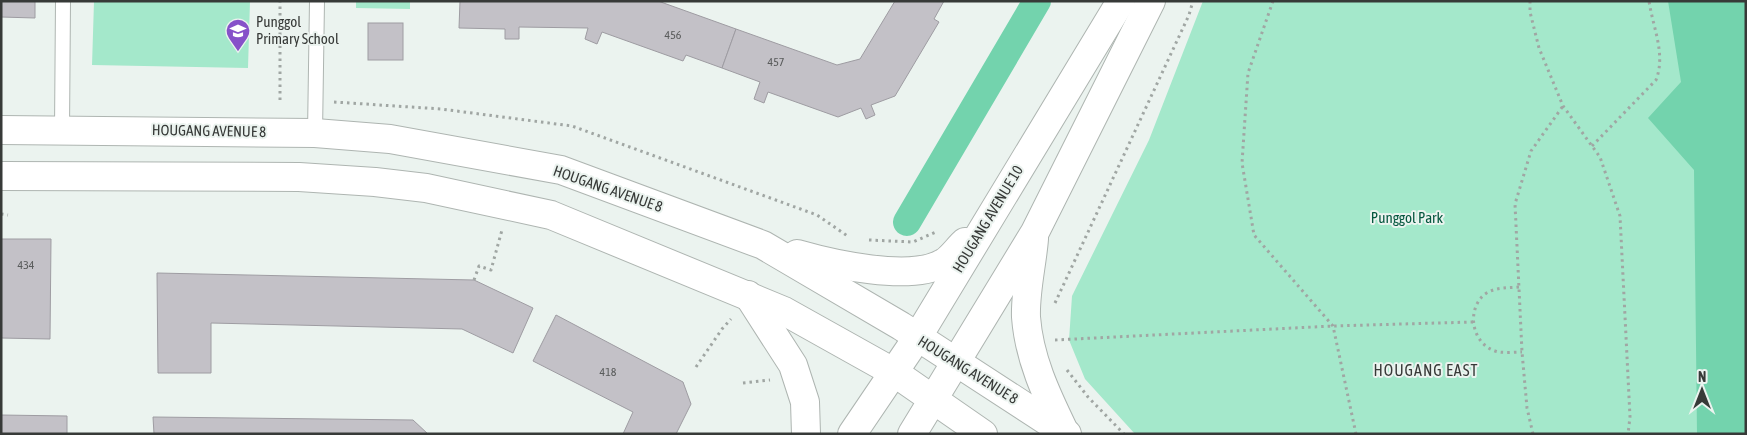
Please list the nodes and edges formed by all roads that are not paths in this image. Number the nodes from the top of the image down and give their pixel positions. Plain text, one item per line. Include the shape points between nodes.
1 (63, 1) edge
2 (317, 1) edge
3 (1121, 1) edge
4 (1151, 1) edge
5 (1, 130) edge
6 (62, 130) junction
7 (316, 132) junction
8 (1, 176) edge
9 (984, 224) junction
10 (1035, 232) junction
11 (763, 245) junction
12 (748, 295) junction
13 (917, 338) junction
14 (956, 362) junction
15 (894, 373) junction
16 (934, 398) junction
17 (1065, 432) edge
18 (806, 434) edge
19 (852, 434) edge
20 (912, 434) edge
21 (983, 434) edge

1 - 6 lane
2 - 7 lane
3 - 9 main road, HOUGANG AVENUE 10
4 - 10 main road
5 - 6 main road, HOUGANG AVENUE 8
6 - 7 main road, HOUGANG AVENUE 8
7 - 11 main road, HOUGANG AVENUE 8 via 390,139 561,170
8 - 12 main road via 299,177 426,188 552,215
9 - 11 main road via 943,263 919,270 859,270
9 - 13 main road, HOUGANG AVENUE 10
10 - 14 main road
10 - 17 main road via 1026,315 1038,375
11 - 13 main road, HOUGANG AVENUE 8
12 - 15 main road via 784,311
12 - 18 main road via 793,365 805,402
13 - 14 main road, HOUGANG AVENUE 8
13 - 15 main road, HOUGANG AVENUE 10
14 - 16 main road
14 - 17 main road, HOUGANG AVENUE 8
15 - 16 main road
15 - 19 main road, HOUGANG AVENUE 10
16 - 20 main road
16 - 21 main road

